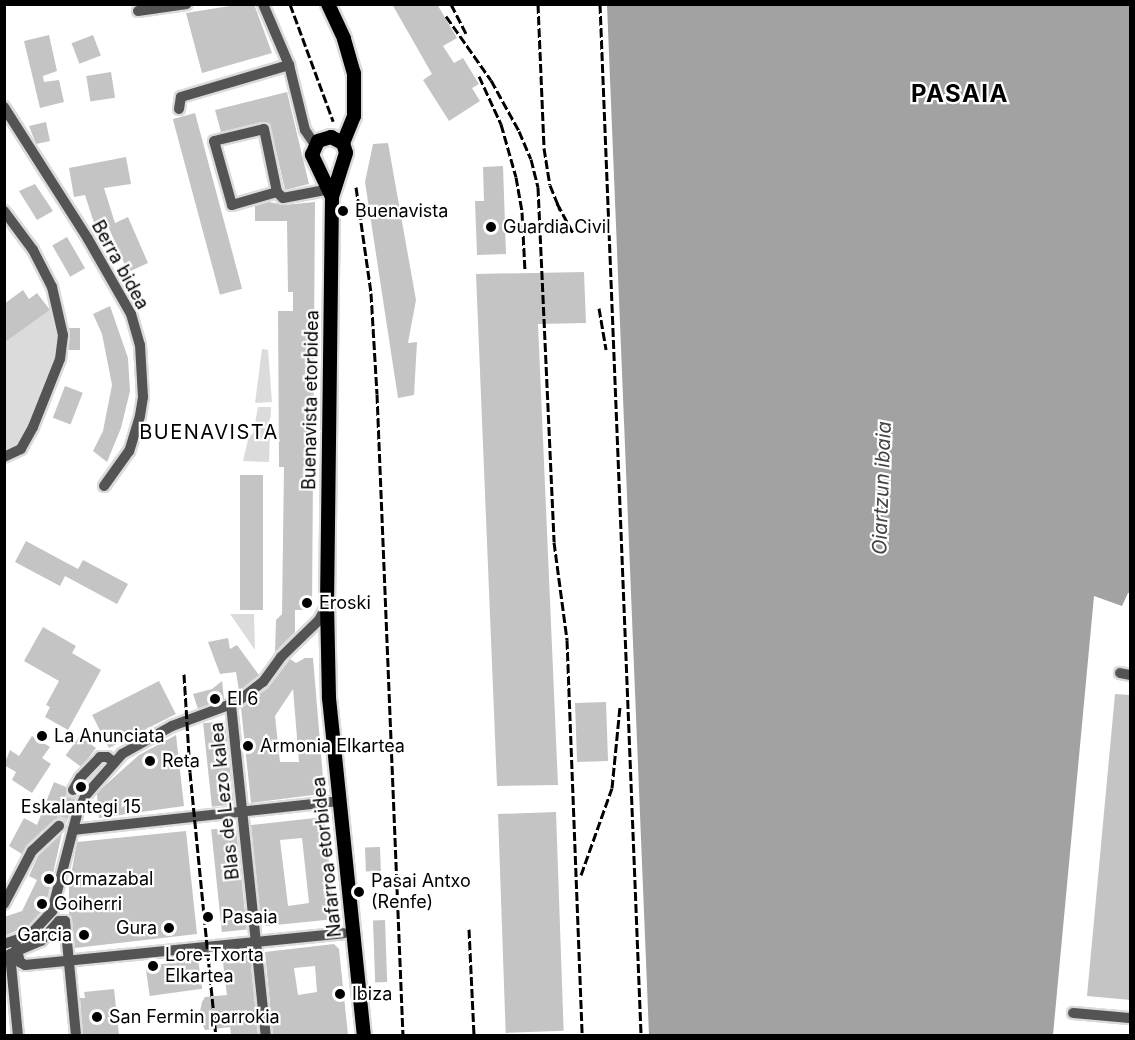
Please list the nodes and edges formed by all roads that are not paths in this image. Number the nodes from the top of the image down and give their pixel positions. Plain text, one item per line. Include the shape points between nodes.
1 (187, 4) edge
2 (263, 4) edge
3 (328, 4) edge
4 (138, 11) dead end
5 (289, 65) junction
6 (4, 107) edge
7 (179, 109) dead end
8 (343, 143) junction
9 (315, 145) junction
10 (340, 166) junction
11 (320, 168) junction
12 (277, 192) junction
13 (331, 193) junction
14 (4, 211) edge
15 (4, 457) edge
16 (104, 486) dead end
17 (327, 603) junction
18 (231, 705) junction
19 (114, 762) junction
20 (73, 790) tunnel mouth
21 (338, 801) junction
22 (242, 812) junction
23 (59, 826) tunnel mouth
24 (73, 830) junction
25 (4, 904) edge
26 (343, 933) dead end
27 (256, 942) junction
28 (13, 945) edge
29 (69, 960) junction
30 (1073, 1014) dead end
31 (1131, 1018) edge
32 (18, 1035) edge
33 (76, 1035) edge
34 (266, 1035) edge
35 (364, 1035) edge

1 - 4 street
2 - 5 street
3 - 8 main road, Buenavista etorbidea via 354,74 354,116
5 - 7 street via 181,97
5 - 9 street via 305,130
6 - 16 street, Berra bidea via 131,314 140,345 140,416 129,451
8 - 9 main road via 331,137 322,138
8 - 10 main road, Buenavista etorbidea via 346,158
9 - 11 main road, Buenavista etorbidea via 312,155
10 - 11 main road via 331,171
10 - 13 main road, Buenavista etorbidea
11 - 13 main road, Buenavista etorbidea
12 - 12 street via 232,205 214,141 264,129
12 - 13 street via 284,198
13 - 17 main road, Buenavista etorbidea
14 - 15 street via 33,250 52,286 63,335 60,359 21,450
17 - 18 street via 319,620 281,657 264,682
17 - 21 main road, Nafarroa etorbidea via 329,698
18 - 19 street via 145,739
18 - 22 street, Blas de Lezo kalea
19 - 20 street via 100,757
19 - 24 street via 86,795
21 - 22 street
21 - 35 main road, Nafarroa etorbidea
22 - 24 street
22 - 27 street, Blas de Lezo kalea
23 - 25 street via 32,851
24 - 28 street via 52,911 37,930
26 - 27 street
27 - 29 street
27 - 34 street, Blas de Lezo kalea
28 - 29 street via 25,965
28 - 29 street via 41,941 59,921 65,921
28 - 32 street via 10,954
29 - 33 street
30 - 31 street

